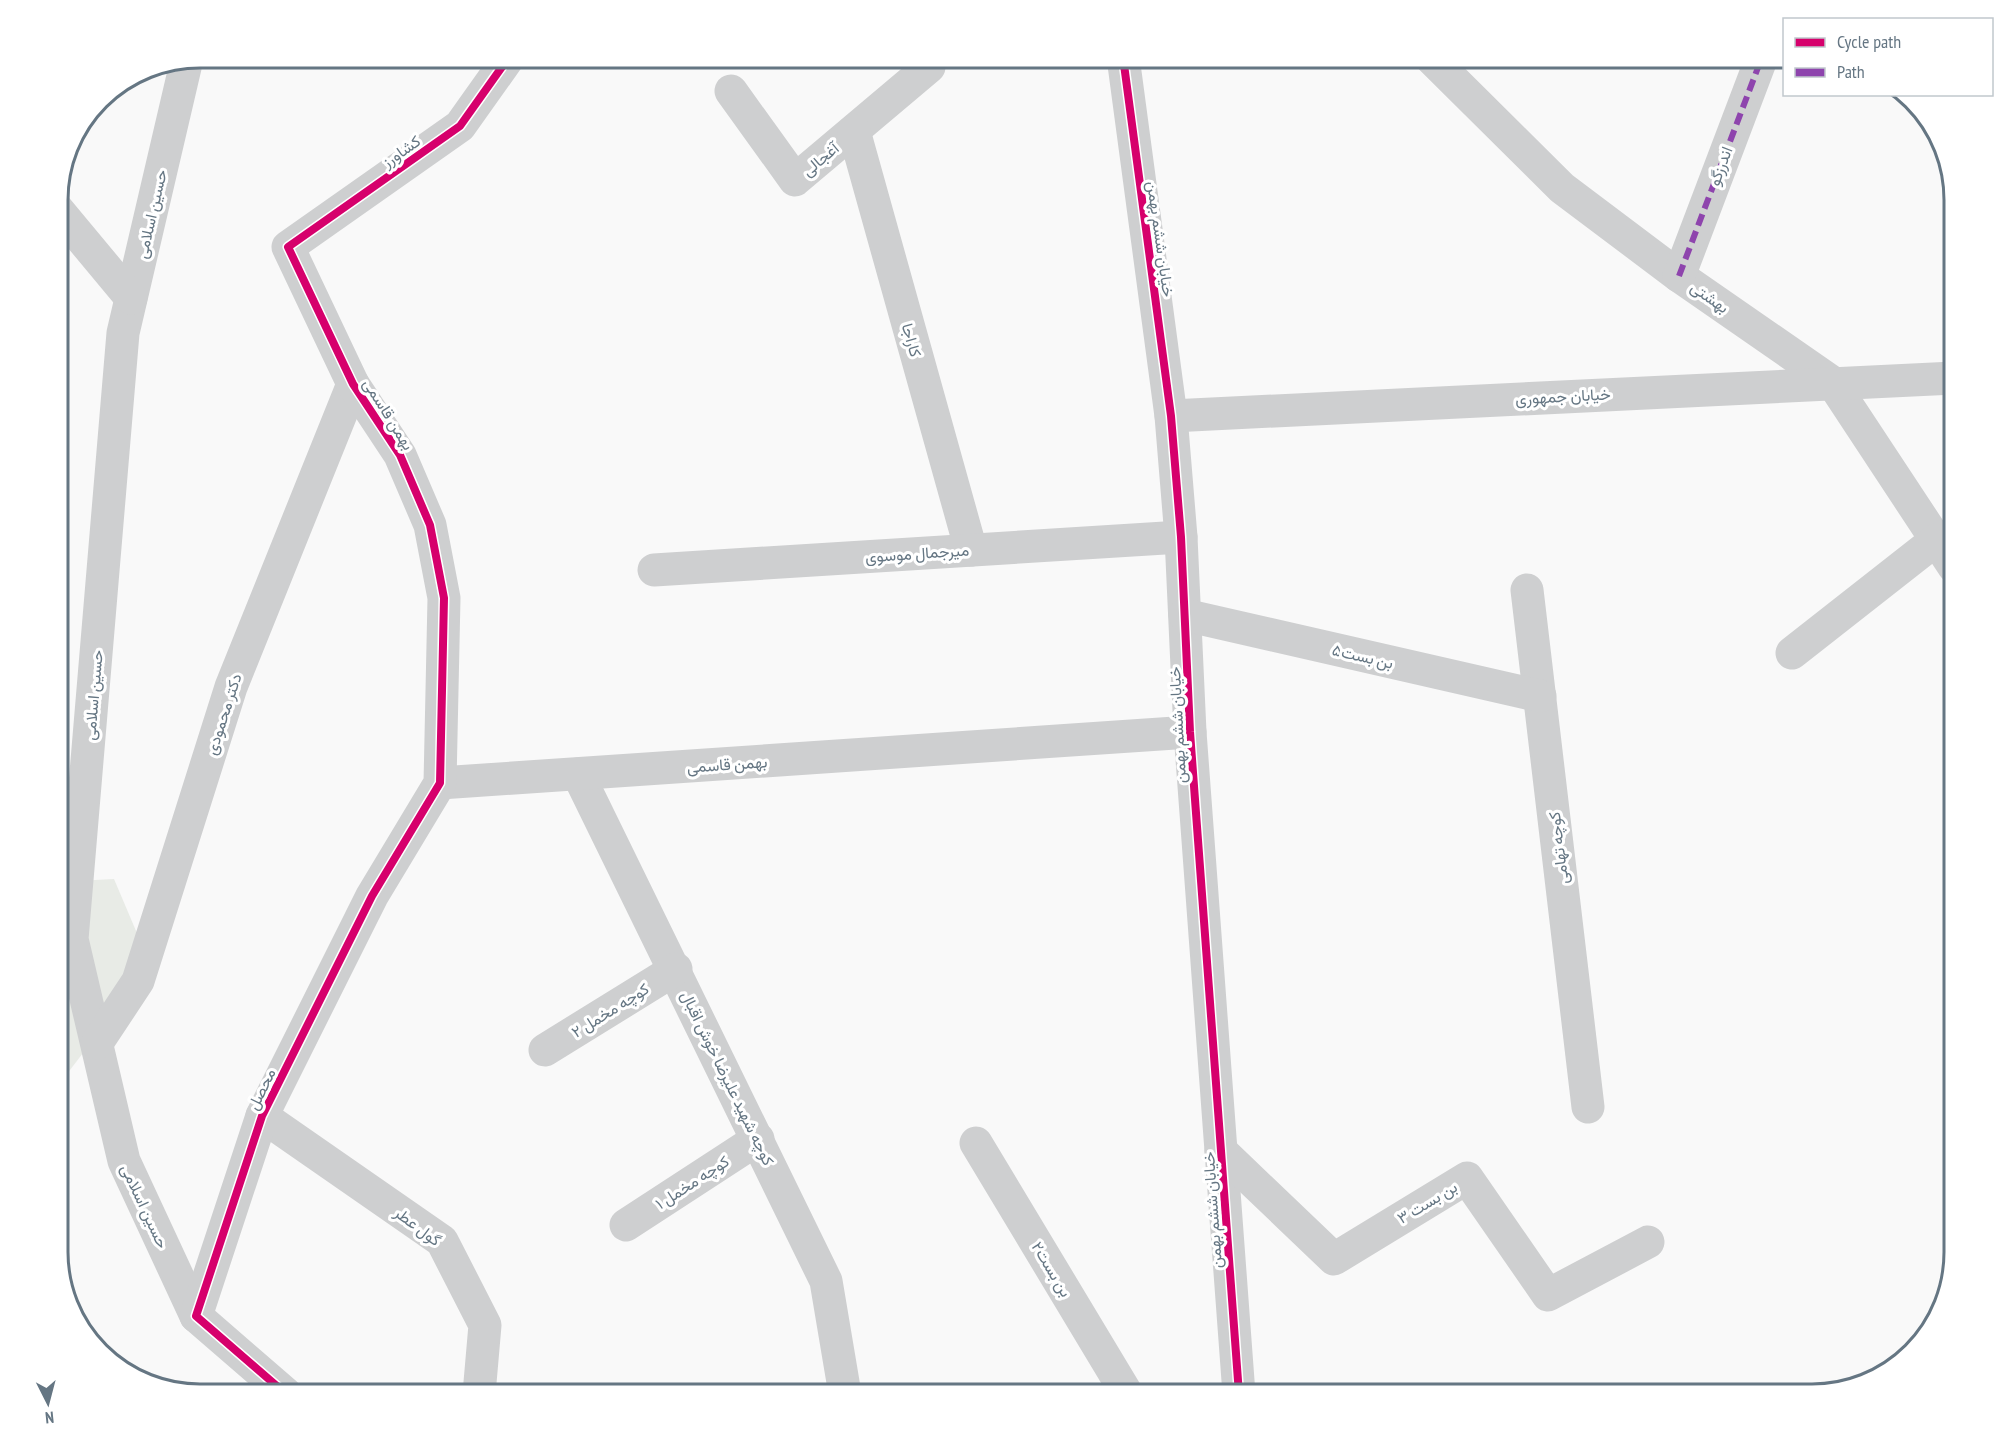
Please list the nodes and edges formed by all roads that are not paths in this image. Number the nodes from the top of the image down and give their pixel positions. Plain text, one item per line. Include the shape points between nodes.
1 (501, 68) edge
2 (928, 68) edge
3 (1124, 68) edge
4 (1441, 68) edge
5 (1758, 68) edge
6 (185, 69) edge
7 (731, 92) dead end
8 (854, 131) junction
9 (68, 222) edge
10 (288, 247) joint
11 (1679, 276) junction
12 (131, 298) junction
13 (1944, 378) edge
14 (1832, 382) junction
15 (353, 384) junction
16 (1171, 416) junction
17 (1181, 537) junction
18 (1936, 540) junction
19 (971, 550) junction
20 (1944, 552) edge
21 (654, 570) dead end
22 (1527, 590) dead end
23 (1185, 615) junction
24 (1792, 653) dead end
25 (1540, 696) junction
26 (1190, 732) junction
27 (578, 774) junction
28 (440, 783) junction
29 (676, 969) junction
30 (97, 1043) junction
31 (545, 1050) dead end
32 (1588, 1107) dead end
33 (262, 1116) junction
34 (758, 1139) junction
35 (976, 1143) dead end
36 (1221, 1151) junction
37 (626, 1225) dead end
38 (1648, 1242) dead end
39 (196, 1316) junction
40 (274, 1384) edge
41 (480, 1384) edge
42 (843, 1384) edge
43 (1121, 1384) edge
44 (1238, 1384) edge

1 - 10 street, کشاورز via 460,126
2 - 8 street, آغجالی
3 - 16 street, خیابان ششم بهمن
4 - 11 street, بهشتی via 1562,188
5 - 11 street, اندرزگو
6 - 12 street, حسین اسلامی
7 - 8 street, آغجالی via 795,180
8 - 19 street, کاراجا
9 - 12 street
10 - 15 street, بهمن قاسمی
11 - 14 street, بهشتی
12 - 30 street, حسین اسلامی via 123,333 72,939
13 - 14 street, خیابان جمهوری
14 - 16 street, خیابان جمهوری
14 - 18 street, بهشتی
15 - 28 street, بهمن قاسمی via 400,455 429,525 444,598
15 - 30 street, دکتر محمودی via 231,687 138,981
16 - 17 street, خیابان ششم بهمن
17 - 19 street, میرجمال موسوی
17 - 23 street, خیابان ششم بهمن
18 - 20 street, بهشتی
18 - 24 street
19 - 21 street, میرجمال موسوی
22 - 25 street, کوچه تهامی
23 - 25 street, بن بست۵
23 - 26 street, خیابان ششم بهمن
25 - 32 street, کوچه تهامی
26 - 27 street, بهمن قاسمی
26 - 36 street, خیابان ششم بهمن
27 - 28 street, بهمن قاسمی
27 - 29 street, کوچه شهید علیرضا خوش اقبال
28 - 33 street, محصل via 372,896
29 - 31 street, کوچه مخمل ۲
29 - 34 street, کوچه شهید علیرضا خوش اقبال
30 - 39 street, حسین اسلامی via 124,1161
33 - 39 street, محصل
33 - 41 street, گول عطر via 442,1240 485,1325
34 - 37 street, کوچه مخمل ۱
34 - 42 street, کوچه شهید علیرضا خوش اقبال via 826,1281
35 - 43 street, بن بست۲
36 - 38 street, بن بست ۳ via 1334,1259 1467,1178 1548,1295
36 - 44 street, خیابان ششم بهمن
39 - 40 street

